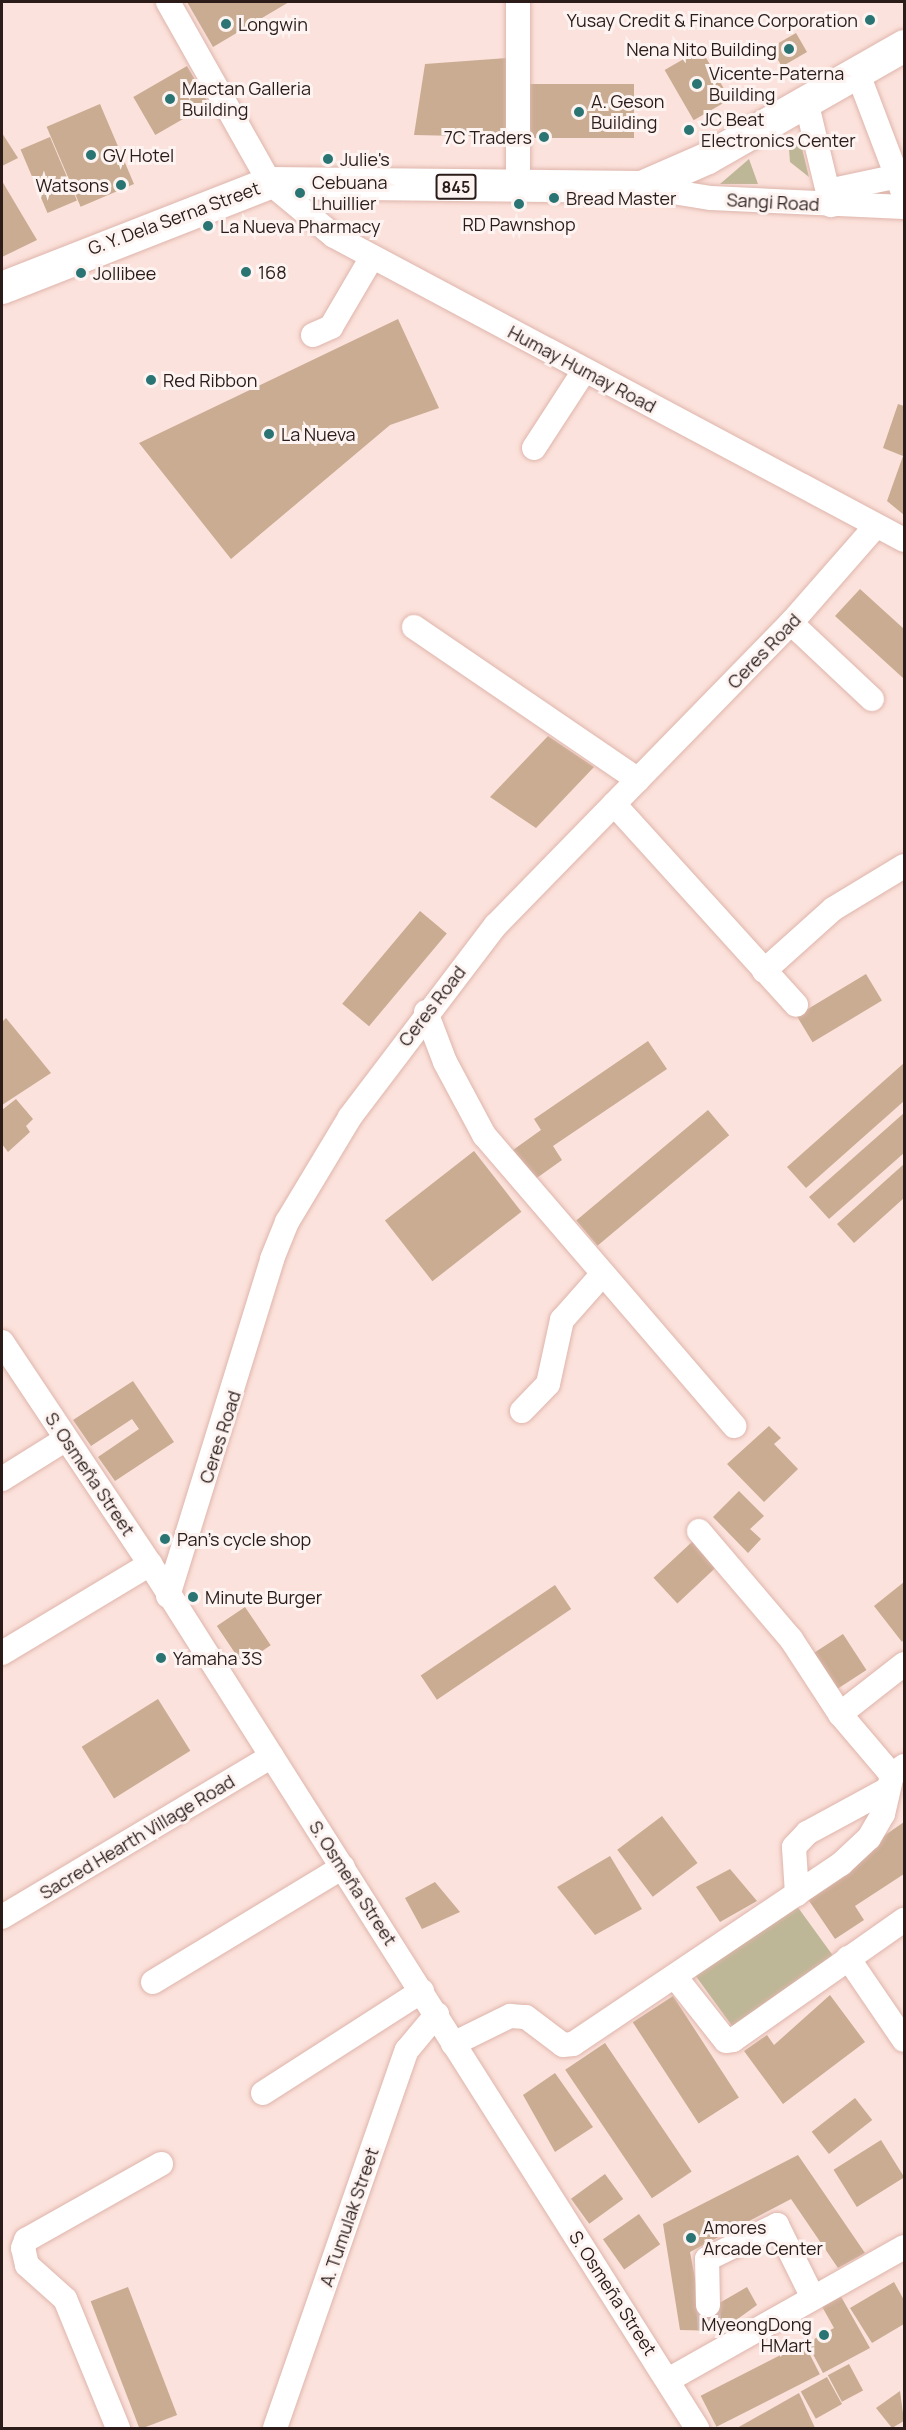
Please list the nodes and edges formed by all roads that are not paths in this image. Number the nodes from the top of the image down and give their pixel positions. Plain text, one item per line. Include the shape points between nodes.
1 (168, 2) edge
2 (522, 3) edge
3 (904, 46) edge
4 (858, 74) junction
5 (807, 105) junction
6 (270, 183) junction
7 (901, 185) edge
8 (642, 187) junction
9 (518, 188) junction
10 (830, 198) junction
11 (904, 207) edge
12 (372, 257) junction
13 (2, 288) edge
14 (313, 335) dead end
15 (584, 370) junction
16 (534, 448) dead end
17 (875, 527) junction
18 (904, 540) edge
19 (791, 623) junction
20 (414, 627) dead end
21 (872, 699) dead end
22 (638, 780) junction
23 (614, 804) junction
24 (904, 866) edge
25 (764, 971) junction
26 (796, 1005) dead end
27 (426, 1012) junction
28 (600, 1277) junction
29 (2, 1342) edge
30 (522, 1411) dead end
31 (734, 1426) dead end
32 (66, 1439) junction
33 (2, 1479) edge
34 (699, 1531) dead end
35 (150, 1564) junction
36 (168, 1596) junction
37 (2, 1653) edge
38 (904, 1664) edge
39 (840, 1714) junction
40 (272, 1756) junction
41 (895, 1777) edge
42 (343, 1867) junction
43 (797, 1894) junction
44 (2, 1917) edge
45 (904, 1921) edge
46 (848, 1958) junction
47 (676, 1978) junction
48 (153, 1982) dead end
49 (422, 1991) junction
50 (437, 2014) junction
51 (904, 2040) edge
52 (453, 2044) junction
53 (263, 2093) dead end
54 (161, 2164) dead end
55 (904, 2247) edge
56 (813, 2298) junction
57 (708, 2305) tunnel mouth
58 (668, 2380) junction
59 (282, 2424) edge
60 (118, 2428) edge
61 (697, 2428) edge

1 - 6 street
2 - 9 street
3 - 4 main road, 845
4 - 5 main road, 845
4 - 7 street
5 - 8 main road, 845 via 676,175
5 - 10 street
6 - 9 main road, G. Y. Dela Serna Street / 845
6 - 12 street, Humay Humay Road via 334,236
6 - 13 main road, G. Y. Dela Serna Street / 845
7 - 10 street
8 - 9 main road, G. Y. Dela Serna Street / 845
8 - 10 street, Sangi Road via 711,198
10 - 11 street, Sangi Road
12 - 14 street via 331,327
12 - 15 street, Humay Humay Road
15 - 16 street
15 - 17 street, Humay Humay Road
17 - 18 street, Humay Humay Road
17 - 19 street, Ceres Road
19 - 21 street
19 - 22 street, Ceres Road
20 - 22 street
22 - 23 street, Ceres Road
23 - 25 street
23 - 27 street, Ceres Road via 496,925
24 - 25 street via 833,909
25 - 26 street
27 - 28 street via 471,1118
27 - 36 street, Ceres Road via 350,1117 287,1221
28 - 30 street via 562,1320 548,1384
28 - 31 street via 662,1338
29 - 32 street, S. Osmeña Street
32 - 33 street
32 - 35 street, S. Osmeña Street
34 - 39 street via 791,1638
35 - 36 street, S. Osmeña Street
35 - 37 street
36 - 40 street, S. Osmeña Street
38 - 39 street
39 - 41 street
40 - 42 street, S. Osmeña Street
40 - 44 street, Sacred Hearth Village Road
41 - 43 street via 883,1814 869,1838
41 - 43 street via 807,1833 794,1847
42 - 48 street
42 - 49 street, S. Osmeña Street
43 - 47 street
45 - 46 street
46 - 47 street via 733,2040 726,2041
46 - 51 street
47 - 52 street via 573,2044 563,2045 526,2017 510,2016
49 - 50 street, S. Osmeña Street
49 - 53 street
50 - 52 street, S. Osmeña Street
50 - 59 street, A. Tumulak Street via 407,2050
52 - 58 street, S. Osmeña Street
54 - 60 street via 26,2240 23,2248 27,2265 65,2299
55 - 56 street
56 - 57 street via 777,2225 707,2259
56 - 58 street via 712,2342
58 - 61 street, S. Osmeña Street

